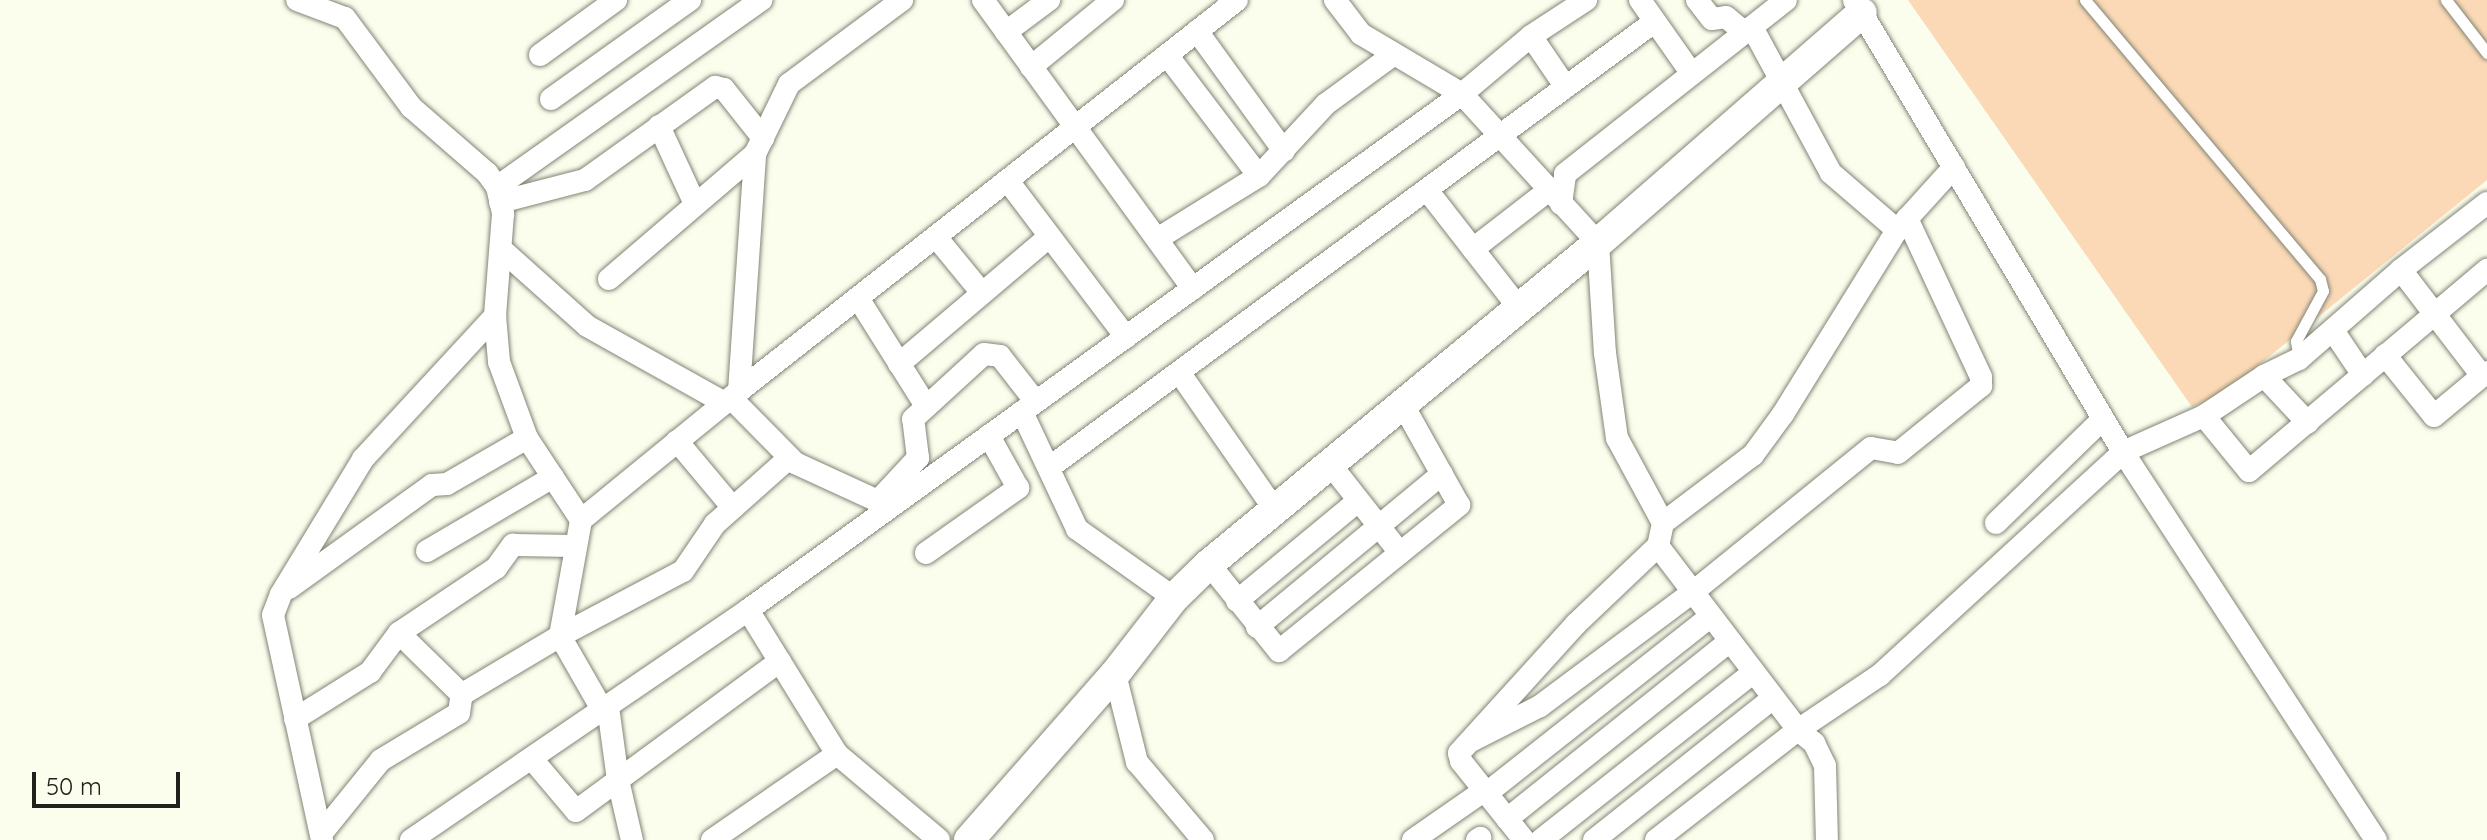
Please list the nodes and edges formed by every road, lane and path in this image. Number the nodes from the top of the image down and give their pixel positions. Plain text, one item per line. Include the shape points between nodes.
1 (297, 0) edge
2 (616, 0) edge
3 (690, 0) edge
4 (761, 0) edge
5 (902, 0) edge
6 (983, 0) edge
7 (1049, 0) edge
8 (1113, 0) edge
9 (1237, 0) edge
10 (1335, 0) edge
11 (1586, 0) edge
12 (1640, 0) edge
13 (1697, 0) edge
14 (1786, 0) edge
15 (2085, 0) edge
16 (2446, 0) edge
17 (1858, 6) edge
18 (1654, 22) junction
19 (1748, 30) junction
20 (1197, 31) junction
21 (1006, 32) junction
22 (1531, 36) junction
23 (2487, 53) edge
24 (1394, 54) junction
25 (540, 55) dead end
26 (1167, 55) junction
27 (1031, 67) junction
28 (1692, 74) junction
29 (1783, 82) junction
30 (1565, 86) junction
31 (1462, 94) junction
32 (551, 99) dead end
33 (659, 126) junction
34 (1077, 126) junction
35 (1501, 135) junction
36 (759, 146) junction
37 (1284, 151) junction
38 (1954, 167) junction
39 (1259, 176) junction
40 (1008, 181) junction
41 (1427, 190) junction
42 (499, 195) junction
43 (1555, 197) junction
44 (2487, 203) edge
45 (695, 204) junction
46 (1902, 224) junction
47 (936, 237) junction
48 (1049, 237) junction
49 (1157, 239) junction
50 (1598, 243) junction
51 (501, 249) junction
52 (1473, 249) junction
53 (2401, 270) junction
54 (2487, 270) edge
55 (609, 279) dead end
56 (1193, 289) junction
57 (982, 293) junction
58 (858, 298) junction
59 (1519, 308) junction
60 (2433, 313) junction
61 (495, 316) junction
62 (2334, 332) junction
63 (1126, 337) junction
64 (2385, 355) junction
65 (2299, 359) junction
66 (899, 364) junction
67 (1179, 372) junction
68 (2484, 374) edge
69 (2363, 375) junction
70 (2264, 376) junction
71 (731, 397) junction
72 (1403, 405) junction
73 (926, 406) junction
74 (1029, 407) junction
75 (2204, 416) junction
76 (2103, 419) junction
77 (2308, 423) junction
78 (989, 436) junction
79 (527, 438) junction
80 (677, 441) junction
81 (2123, 452) junction
82 (789, 458) junction
83 (1330, 464) junction
84 (1050, 467) junction
85 (1442, 474) junction
86 (553, 477) junction
87 (1358, 501) junction
88 (885, 504) junction
89 (733, 508) junction
90 (1275, 510) junction
91 (581, 520) junction
92 (1663, 523) junction
93 (1996, 523) dead end
94 (1378, 526) junction
95 (575, 546) junction
96 (1658, 546) junction
97 (427, 551) dead end
98 (926, 553) dead end
99 (1400, 553) junction
100 (1209, 564) junction
101 (1693, 592) junction
102 (281, 594) junction
103 (1174, 598) junction
104 (1237, 601) junction
105 (748, 610) junction
106 (1711, 616) junction
107 (1257, 627) junction
108 (399, 633) junction
109 (560, 636) junction
110 (1730, 641) junction
111 (780, 661) junction
112 (1754, 672) junction
113 (1115, 674) junction
114 (1631, 679) junction
115 (462, 692) junction
116 (1773, 698) junction
117 (1652, 704) junction
118 (605, 709) junction
119 (295, 719) junction
120 (1798, 730) junction
121 (1471, 741) junction
122 (837, 754) junction
123 (532, 759) junction
124 (618, 780) junction
125 (1486, 792) junction
126 (1507, 819) junction
127 (322, 837) edge
128 (411, 840) edge
129 (632, 840) edge
130 (712, 840) edge
131 (939, 840) edge
132 (969, 840) edge
133 (1203, 840) edge
134 (1413, 840) edge
135 (1524, 840) edge
136 (1541, 840) edge
137 (1594, 840) edge
138 (1656, 840) edge
139 (1827, 840) edge
140 (2376, 840) edge

1 - 42 street via 345,18 411,107 487,173
2 - 25 street
3 - 32 street
4 - 42 street
5 - 36 street via 789,84
6 - 21 street
7 - 21 street
8 - 27 street
9 - 20 street
10 - 24 street via 1361,34
11 - 22 street
12 - 18 street
13 - 19 street via 1712,19 1726,17
14 - 19 street
15 - 65 lane via 2320,279 2323,291 2296,341
16 - 23 lane
17 - 29 street
17 - 38 street
18 - 28 street
18 - 30 street
19 - 28 street
19 - 29 street
20 - 26 street
20 - 37 street
21 - 27 street
22 - 30 street
22 - 31 street
24 - 31 street
24 - 37 street via 1326,104
26 - 34 street
26 - 39 street
27 - 34 street
28 - 43 street via 1565,174
29 - 46 street via 1831,173
29 - 50 street
30 - 35 street
31 - 35 street
31 - 56 street
33 - 36 street via 715,87 724,89
33 - 42 street via 585,180
33 - 45 street
34 - 40 street
34 - 49 street
35 - 41 street
35 - 43 street
36 - 45 street
36 - 71 street
37 - 39 street
38 - 46 street
38 - 76 street
39 - 49 street
40 - 47 street
40 - 48 street
41 - 52 street
41 - 67 street
42 - 51 street
43 - 50 street
43 - 52 street
44 - 53 street
45 - 55 street
46 - 92 street via 1753,455
46 - 101 street via 1981,386 1898,453 1871,448
47 - 57 street
47 - 58 street
48 - 57 street
48 - 63 street
49 - 56 street
50 - 59 street
50 - 92 street via 1617,438
51 - 61 street
51 - 71 street via 587,326
52 - 59 street
53 - 60 street
53 - 62 street
54 - 60 street
56 - 63 street
57 - 66 street
58 - 66 street
58 - 71 street
59 - 72 street
60 - 64 street
60 - 68 street
61 - 79 street via 499,362
61 - 102 street via 363,459
62 - 65 street
62 - 69 street
63 - 74 street
64 - 68 street via 2434,416
64 - 69 street
65 - 70 street
66 - 73 street
67 - 84 street
67 - 90 street
69 - 77 street
70 - 75 street
70 - 77 street
71 - 80 street
71 - 82 street
72 - 83 street
72 - 85 street
73 - 74 street via 989,352 1000,356
73 - 88 street via 912,421 918,458
74 - 78 street
74 - 84 street
75 - 77 street via 2249,471
75 - 81 street
76 - 81 street
76 - 93 street
78 - 88 street
78 - 98 street via 1018,488
79 - 86 street
79 - 102 street via 447,484 432,485
80 - 89 street
80 - 91 street
81 - 120 street via 1880,675
81 - 140 street
82 - 88 street
82 - 89 street
83 - 87 street
83 - 90 street
84 - 103 street via 1077,529
85 - 94 street
85 - 99 street via 1459,505
86 - 91 street
86 - 97 street
87 - 94 street
87 - 104 street
88 - 105 street
89 - 109 street via 711,528 683,571
90 - 100 street
91 - 95 street
92 - 96 street
94 - 99 street
94 - 107 street
95 - 108 street via 513,545 496,568
95 - 109 street
96 - 101 street
96 - 121 street via 1576,624
99 - 107 street via 1279,651
100 - 103 street
100 - 104 street
101 - 106 street
101 - 121 street via 1540,706
102 - 119 street via 273,619
103 - 113 street
104 - 107 street
105 - 111 street
105 - 118 street
106 - 110 street
106 - 114 street
108 - 115 street
108 - 119 street via 377,666
109 - 115 street
109 - 118 street
110 - 112 street
110 - 117 street
111 - 122 street
111 - 124 street
112 - 116 street
112 - 136 street
113 - 132 street
113 - 133 street via 1137,762
114 - 117 street
114 - 125 street
115 - 127 street via 459,713 381,760
116 - 120 street
116 - 137 street
117 - 126 street
118 - 123 street
118 - 124 street
119 - 127 street
120 - 138 street
120 - 139 street via 1814,743 1825,766
121 - 125 street via 1459,757
122 - 130 street
122 - 131 street
123 - 124 street via 576,811
123 - 128 street
124 - 129 street
125 - 126 street
125 - 134 street
126 - 135 street

